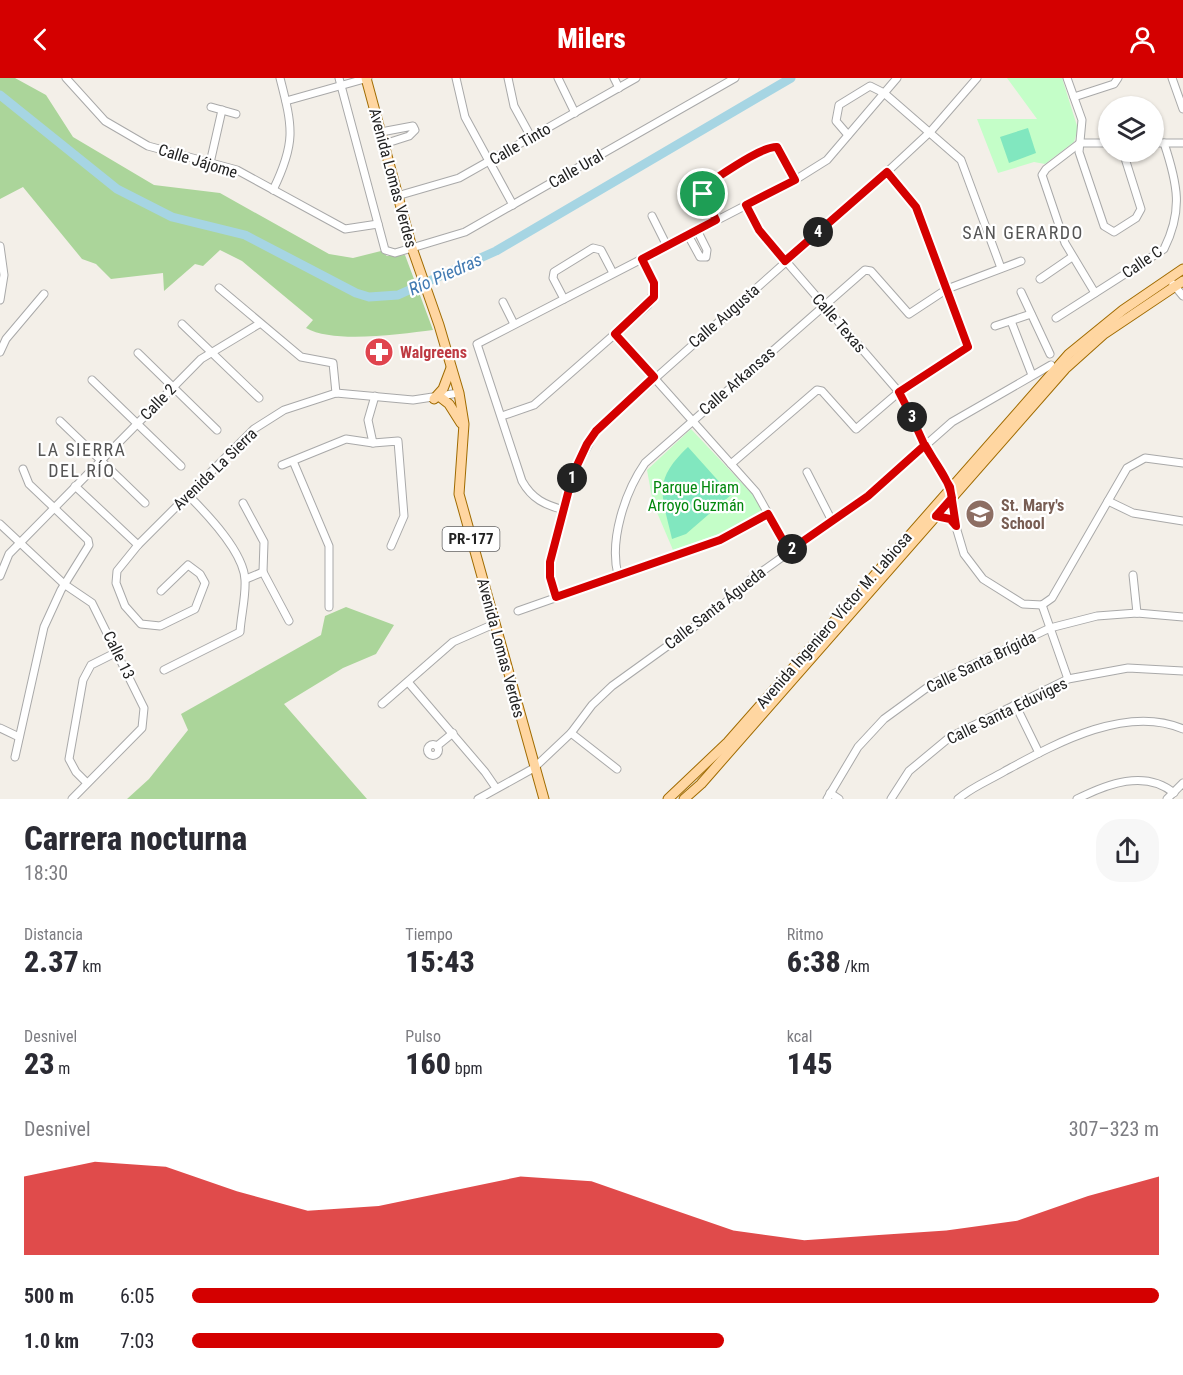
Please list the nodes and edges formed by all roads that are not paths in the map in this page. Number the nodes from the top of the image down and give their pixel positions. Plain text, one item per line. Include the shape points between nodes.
1 (66, 78) edge
2 (280, 78) edge
3 (367, 78) edge
4 (456, 78) edge
5 (508, 78) edge
6 (558, 78) edge
7 (614, 78) edge
8 (636, 78) edge
9 (735, 78) edge
10 (897, 78) edge
11 (977, 78) edge
12 (1067, 78) edge
13 (1118, 78) edge
14 (1172, 78) edge
15 (340, 82) edge
16 (619, 88) junction
17 (884, 93) junction
18 (1074, 97) junction
19 (286, 101) junction
20 (211, 107) dead end
21 (1183, 109) edge
22 (222, 110) junction
23 (575, 113) junction
24 (236, 114) dead end
25 (931, 131) junction
26 (381, 132) junction
27 (848, 135) junction
28 (531, 137) junction
29 (1080, 143) junction
30 (1098, 143) edge
31 (1164, 143) joint
32 (1183, 143) edge
33 (384, 144) junction
34 (489, 162) junction
35 (1127, 162) edge
36 (210, 163) junction
37 (887, 172) junction
38 (795, 180) junction
39 (273, 190) junction
40 (397, 196) junction
41 (513, 205) junction
42 (746, 205) junction
43 (652, 216) dead end
44 (716, 220) junction
45 (378, 224) junction
46 (697, 230) junction
47 (688, 235) junction
48 (0, 246) edge
49 (667, 246) junction
50 (412, 248) junction
51 (1072, 257) junction
52 (642, 259) junction
53 (785, 261) junction
54 (1022, 261) dead end
55 (1001, 268) junction
56 (1183, 269) edge
57 (613, 273) junction
58 (1040, 279) dead end
59 (1183, 281) edge
60 (1172, 283) junction
61 (219, 288) dead end
62 (947, 289) junction
63 (1021, 291) dead end
64 (1095, 293) junction
65 (44, 294) dead end
66 (1183, 296) edge
67 (564, 299) junction
68 (0, 300) edge
69 (503, 302) dead end
70 (824, 305) junction
71 (1031, 314) junction
72 (1056, 318) dead end
73 (1011, 321) junction
74 (182, 324) dead end
75 (259, 324) junction
76 (514, 324) junction
77 (996, 326) dead end
78 (615, 334) junction
79 (3, 336) edge
80 (0, 352) edge
81 (211, 352) junction
82 (138, 353) dead end
83 (1050, 354) dead end
84 (451, 365) junction
85 (1051, 365) dead end
86 (1032, 375) junction
87 (654, 377) junction
88 (92, 380) dead end
89 (173, 386) junction
90 (899, 392) junction
91 (336, 393) junction
92 (459, 393) junction
93 (375, 396) junction
94 (259, 398) dead end
95 (437, 398) junction
96 (502, 416) junction
97 (60, 421) dead end
98 (692, 421) junction
99 (137, 423) junction
100 (463, 428) junction
101 (217, 430) dead end
102 (373, 443) junction
103 (925, 445) junction
104 (100, 460) junction
105 (293, 461) junction
106 (1183, 463) edge
107 (731, 464) junction
108 (282, 465) dead end
109 (181, 466) dead end
110 (23, 469) dead end
111 (807, 472) dead end
112 (75, 486) junction
113 (950, 487) junction
114 (188, 495) junction
115 (952, 498) junction
116 (1108, 501) junction
117 (145, 503) dead end
118 (243, 503) dead end
119 (53, 508) junction
120 (564, 510) junction
121 (768, 514) junction
122 (936, 516) junction
123 (832, 521) junction
124 (1183, 521) edge
125 (0, 524) edge
126 (956, 526) junction
127 (20, 543) junction
128 (138, 545) junction
129 (391, 546) dead end
130 (789, 551) junction
131 (263, 572) junction
132 (618, 575) junction
133 (1133, 575) dead end
134 (0, 576) edge
135 (246, 579) junction
136 (64, 584) junction
137 (162, 591) dead end
138 (556, 597) junction
139 (1042, 605) junction
140 (329, 607) dead end
141 (518, 611) dead end
142 (1137, 613) junction
143 (1183, 616) edge
144 (289, 621) dead end
145 (494, 624) junction
146 (1050, 628) junction
147 (117, 652) junction
148 (164, 670) dead end
149 (1183, 672) edge
150 (1068, 679) junction
151 (408, 682) junction
152 (382, 704) dead end
153 (1015, 704) junction
154 (0, 728) edge
155 (1183, 729) edge
156 (571, 733) junction
157 (453, 734) junction
158 (19, 737) junction
159 (437, 746) dead end
160 (1039, 753) junction
161 (15, 757) dead end
162 (534, 768) junction
163 (617, 769) dead end
164 (87, 783) junction
165 (1183, 783) edge
166 (496, 788) junction
167 (1174, 793) junction
168 (829, 796) edge
169 (72, 799) edge
170 (478, 799) edge
171 (544, 799) edge
172 (668, 799) edge
173 (684, 799) edge
174 (839, 799) edge
175 (891, 799) edge
176 (958, 799) edge
177 (1077, 799) edge
178 (1167, 799) edge

1 - 36 street, Calle Jájome via 117,130 148,146
2 - 19 street
3 - 15 street
3 - 26 main road, Avenida Lomas Verdes / PR-177
4 - 34 street via 465,117
5 - 28 street via 514,106
6 - 23 street
7 - 16 street
8 - 16 street, Calle Tinto
9 - 41 street, Calle Ural
10 - 17 street
11 - 25 street, Calle Augusta
12 - 18 street
13 - 18 street via 1114,84
14 - 21 street
15 - 19 street
15 - 45 street
16 - 23 street, Calle Tinto
17 - 25 street
17 - 27 street
17 - 27 street via 870,86 839,105 836,121
18 - 29 street via 1082,120
19 - 39 street via 291,144 288,160
20 - 22 street
22 - 24 street
22 - 36 street
23 - 28 street, Calle Tinto
25 - 37 street, Calle Augusta
25 - 55 street via 961,160
26 - 33 main road, Avenida Lomas Verdes / PR-177
26 - 33 street via 406,126 415,130 410,136
27 - 38 street via 827,160
28 - 34 street, Calle Tinto
29 - 30 street
29 - 35 street via 1079,152 1104,226 1114,232 1136,218 1141,210
29 - 51 street via 1042,175
31 - 32 street
31 - 64 street, Calle C via 1182,197 1176,234 1164,249
33 - 40 main road, Avenida Lomas Verdes / PR-177
34 - 40 street, Calle Tinto via 459,178
34 - 41 street
36 - 39 street, Calle Jájome via 237,170
37 - 53 street, Calle Augusta
37 - 62 street via 916,207
38 - 42 street
38 - 44 street via 777,147 755,155 704,186 703,194
39 - 45 street, Calle Jájome via 345,229
40 - 50 main road, Avenida Lomas Verdes / PR-177
41 - 50 street, Calle Ural via 465,232
42 - 44 street
42 - 53 street, Calle Texas via 759,230
43 - 49 street
44 - 46 street
45 - 50 street, Calle Ural via 385,250 395,253
46 - 47 street
46 - 47 street via 707,250 706,257 700,257
47 - 49 street
48 - 68 street via 4,275
49 - 52 street
50 - 84 main road, Avenida Lomas Verdes / PR-177
51 - 58 street
51 - 64 street
52 - 57 street
52 - 78 street via 654,283 654,297
53 - 70 street, Calle Texas
53 - 87 street, Calle Augusta
54 - 55 street
55 - 62 street
56 - 60 main road, Avenida Ingeniero Víctor M. Labiosa
57 - 67 street
57 - 67 street via 601,250 593,248 554,272 553,278
59 - 60 main road, Avenida Ingeniero Víctor M. Labiosa
60 - 66 street
60 - 113 main road, Avenida Ingeniero Víctor M. Labiosa via 1124,310 1069,354
60 - 115 main road, Avenida Ingeniero Víctor M. Labiosa via 1083,352
61 - 75 street
62 - 70 street, Calle Arkansas via 909,314 871,271 865,270
62 - 90 street via 968,347
63 - 71 street
64 - 72 street, Calle C
65 - 79 street
67 - 76 street
69 - 76 street
70 - 90 street, Calle Texas
70 - 98 street, Calle Arkansas
71 - 73 street
71 - 83 street
73 - 77 street
73 - 86 street
74 - 81 street
75 - 81 street, Calle 2
75 - 91 street via 301,357 333,363
76 - 96 street via 477,344
78 - 87 street
78 - 96 street via 534,405
79 - 80 street
81 - 89 street, Calle 2
81 - 94 street
82 - 89 street
84 - 92 main road, Avenida Lomas Verdes / PR-177
84 - 95 main road
85 - 86 street, Calle Santa Águeda
86 - 103 street, Calle Santa Águeda via 952,422
87 - 98 street
87 - 120 street, Calle Augusta via 587,444 573,474
88 - 99 street
89 - 99 street, Calle 2
89 - 101 street
90 - 103 street, Calle Texas
90 - 107 street via 856,429 817,390
91 - 93 street, Avenida La Sierra
91 - 114 street, Avenida La Sierra via 284,410 254,429
92 - 95 street, Avenida La Sierra
92 - 100 main road, Avenida Lomas Verdes / PR-177
93 - 95 street, Avenida La Sierra
93 - 102 street via 369,420
95 - 100 main road via 457,414
96 - 120 street via 528,493 544,505
97 - 104 street
98 - 107 street
98 - 132 street, Calle Arkansas via 645,463 634,480 616,541 614,561
99 - 104 street, Calle 2
99 - 109 street
100 - 145 main road, Avenida Lomas Verdes / PR-177 via 459,494
102 - 105 street via 346,439
102 - 129 street via 398,441 404,516
103 - 113 street, Calle Texas
103 - 123 street, Calle Santa Águeda via 868,496
104 - 112 street, Calle 2
104 - 117 street
105 - 108 street
105 - 140 street via 329,546
106 - 116 street via 1145,458 1135,462 1127,468
107 - 121 street via 756,492
110 - 119 street via 29,484
111 - 123 street
112 - 119 street, Calle 2
112 - 128 street
113 - 115 street
113 - 172 main road, Avenida Ingeniero Víctor M. Labiosa via 728,742
114 - 128 street, Avenida La Sierra
114 - 135 street via 220,527
115 - 122 main road, Avenida Ingeniero Víctor M. Labiosa
115 - 126 street
116 - 124 street via 1133,513
116 - 139 street via 1052,598
118 - 131 street via 264,543
119 - 127 street, Calle 2
119 - 136 street via 88,540 88,549
120 - 138 street, Calle Augusta via 550,562
121 - 130 street
121 - 132 street via 720,540
122 - 126 street via 950,519
122 - 173 main road, Avenida Ingeniero Víctor M. Labiosa
123 - 130 street, Calle Santa Águeda
125 - 127 street, Calle 13
126 - 139 street via 964,555 983,579 1023,604
127 - 134 street, Calle 2 via 3,563
127 - 136 street, Calle 13
128 - 137 street, Avenida La Sierra via 117,571 116,583 131,614 147,626 160,626 195,609 206,583 188,565
130 - 156 street, Calle Santa Águeda via 612,686
131 - 135 street
131 - 144 street
132 - 138 street
133 - 142 street
135 - 148 street via 240,632
136 - 147 street, Calle 13 via 92,603
136 - 158 street via 44,627
138 - 141 street
139 - 146 street
142 - 143 street, Calle Santa Brígida
142 - 146 street, Calle Santa Brígida via 1097,616
145 - 151 street via 453,642
145 - 162 main road, Avenida Lomas Verdes / PR-177
146 - 150 street
146 - 168 street, Calle Santa Brígida via 932,684 884,719 858,747
147 - 164 street via 91,665 83,681 69,759
147 - 164 street, Calle 13 via 144,708 144,724
149 - 150 street, Calle Santa Eduviges via 1128,668
150 - 153 street, Calle Santa Eduviges
151 - 152 street
151 - 157 street
153 - 160 street
153 - 175 street, Calle Santa Eduviges via 933,748 909,771
154 - 158 street
155 - 160 street via 1142,722 1113,725 1084,732
156 - 162 street, Calle Santa Águeda
156 - 163 street
157 - 159 street
157 - 166 street
158 - 161 street
160 - 176 street
162 - 166 street, Calle Santa Águeda
162 - 171 main road, Avenida Lomas Verdes / PR-177
164 - 169 street, Calle 13
165 - 167 street
166 - 170 street, Calle Santa Águeda
167 - 177 street via 1162,783 1143,780 1120,782
167 - 178 street
168 - 174 street

